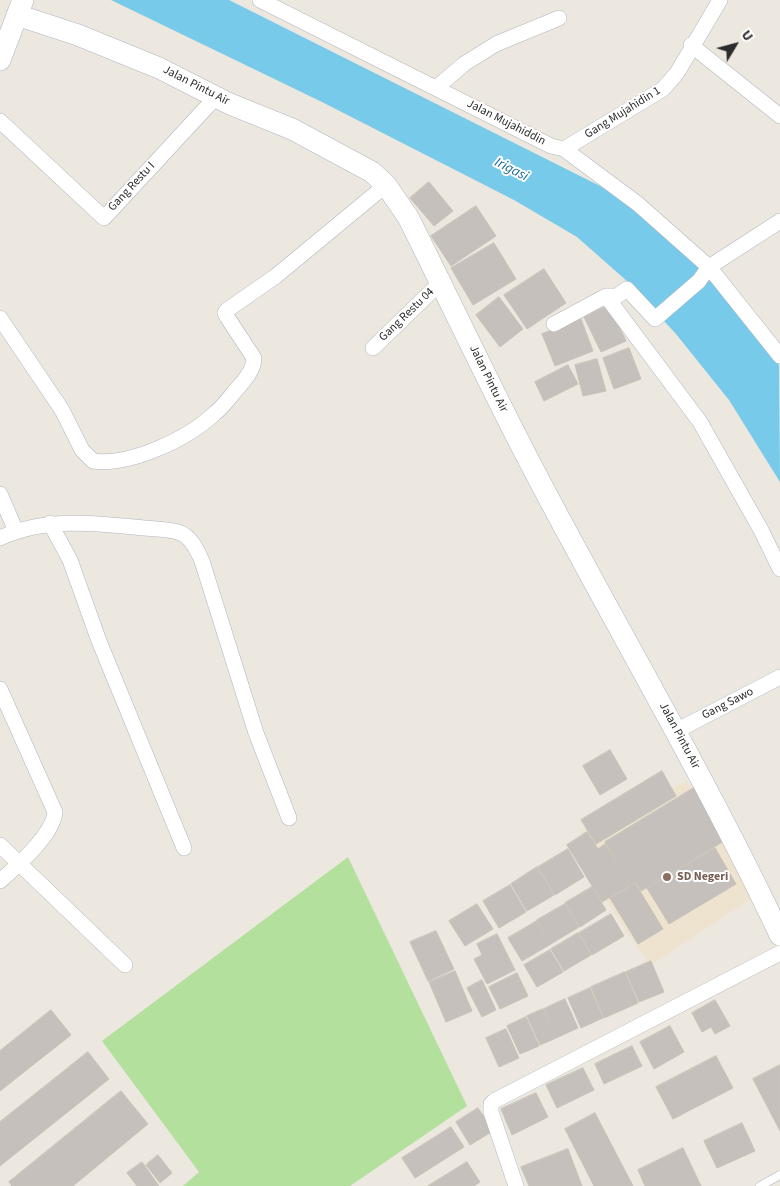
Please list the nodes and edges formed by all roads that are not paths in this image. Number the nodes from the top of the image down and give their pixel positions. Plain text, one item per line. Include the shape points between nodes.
1 (260, 0) edge
2 (280, 0) edge
3 (720, 0) edge
4 (19, 5) edge
5 (290, 16) junction
6 (559, 18) dead end
7 (691, 45) junction
8 (0, 60) edge
9 (436, 88) junction
10 (216, 97) junction
11 (780, 116) edge
12 (0, 121) edge
13 (564, 149) junction
14 (386, 185) junction
15 (780, 220) edge
16 (710, 267) junction
17 (440, 282) junction
18 (606, 296) junction
19 (0, 318) edge
20 (554, 324) dead end
21 (373, 348) dead end
22 (780, 356) edge
23 (0, 494) edge
24 (50, 523) junction
25 (16, 531) junction
26 (0, 538) edge
27 (780, 569) edge
28 (780, 677) edge
29 (0, 689) edge
30 (676, 731) junction
31 (289, 818) dead end
32 (0, 845) edge
33 (184, 848) dead end
34 (20, 864) junction
35 (0, 881) edge
36 (780, 935) edge
37 (780, 953) edge
38 (125, 965) dead end
39 (780, 1175) edge
40 (516, 1186) edge
41 (760, 1186) edge

1 - 5 street, Jalan Mujahiddin
2 - 5 street
3 - 7 street, Gang Mujahidin 1
4 - 8 street
4 - 10 street, Jalan Pintu Air
5 - 9 street, Jalan Mujahiddin
6 - 9 street via 496,44 464,64
7 - 11 street
7 - 13 street, Gang Mujahidin 1 via 677,73 663,89
9 - 13 street, Jalan Mujahiddin via 551,146
10 - 12 street, Gang Restu I via 104,218
10 - 14 street, Jalan Pintu Air via 292,129 372,172
13 - 16 street, Jalan Mujahiddin via 638,204
14 - 17 street, Jalan Pintu Air via 408,217
14 - 19 street via 276,276 227,310 227,318 254,358 254,365 215,414 166,445 138,455 104,463 93,461 82,450 62,410
15 - 16 street
16 - 18 street via 699,281 655,319 627,289 617,296
16 - 22 street, Jalan Mujahiddin
17 - 21 street, Gang Restu 04
17 - 30 street, Jalan Pintu Air via 528,458
18 - 20 street
18 - 27 street via 700,422
23 - 25 street
24 - 25 street
24 - 31 street via 108,524 179,532 194,544 256,733
24 - 33 street via 70,560
25 - 26 street
28 - 30 street, Gang Sawo
29 - 34 street via 55,812 51,828
30 - 36 street, Jalan Pintu Air
32 - 34 street
34 - 35 street
34 - 38 street
37 - 40 street via 494,1100 491,1112
39 - 41 lane

